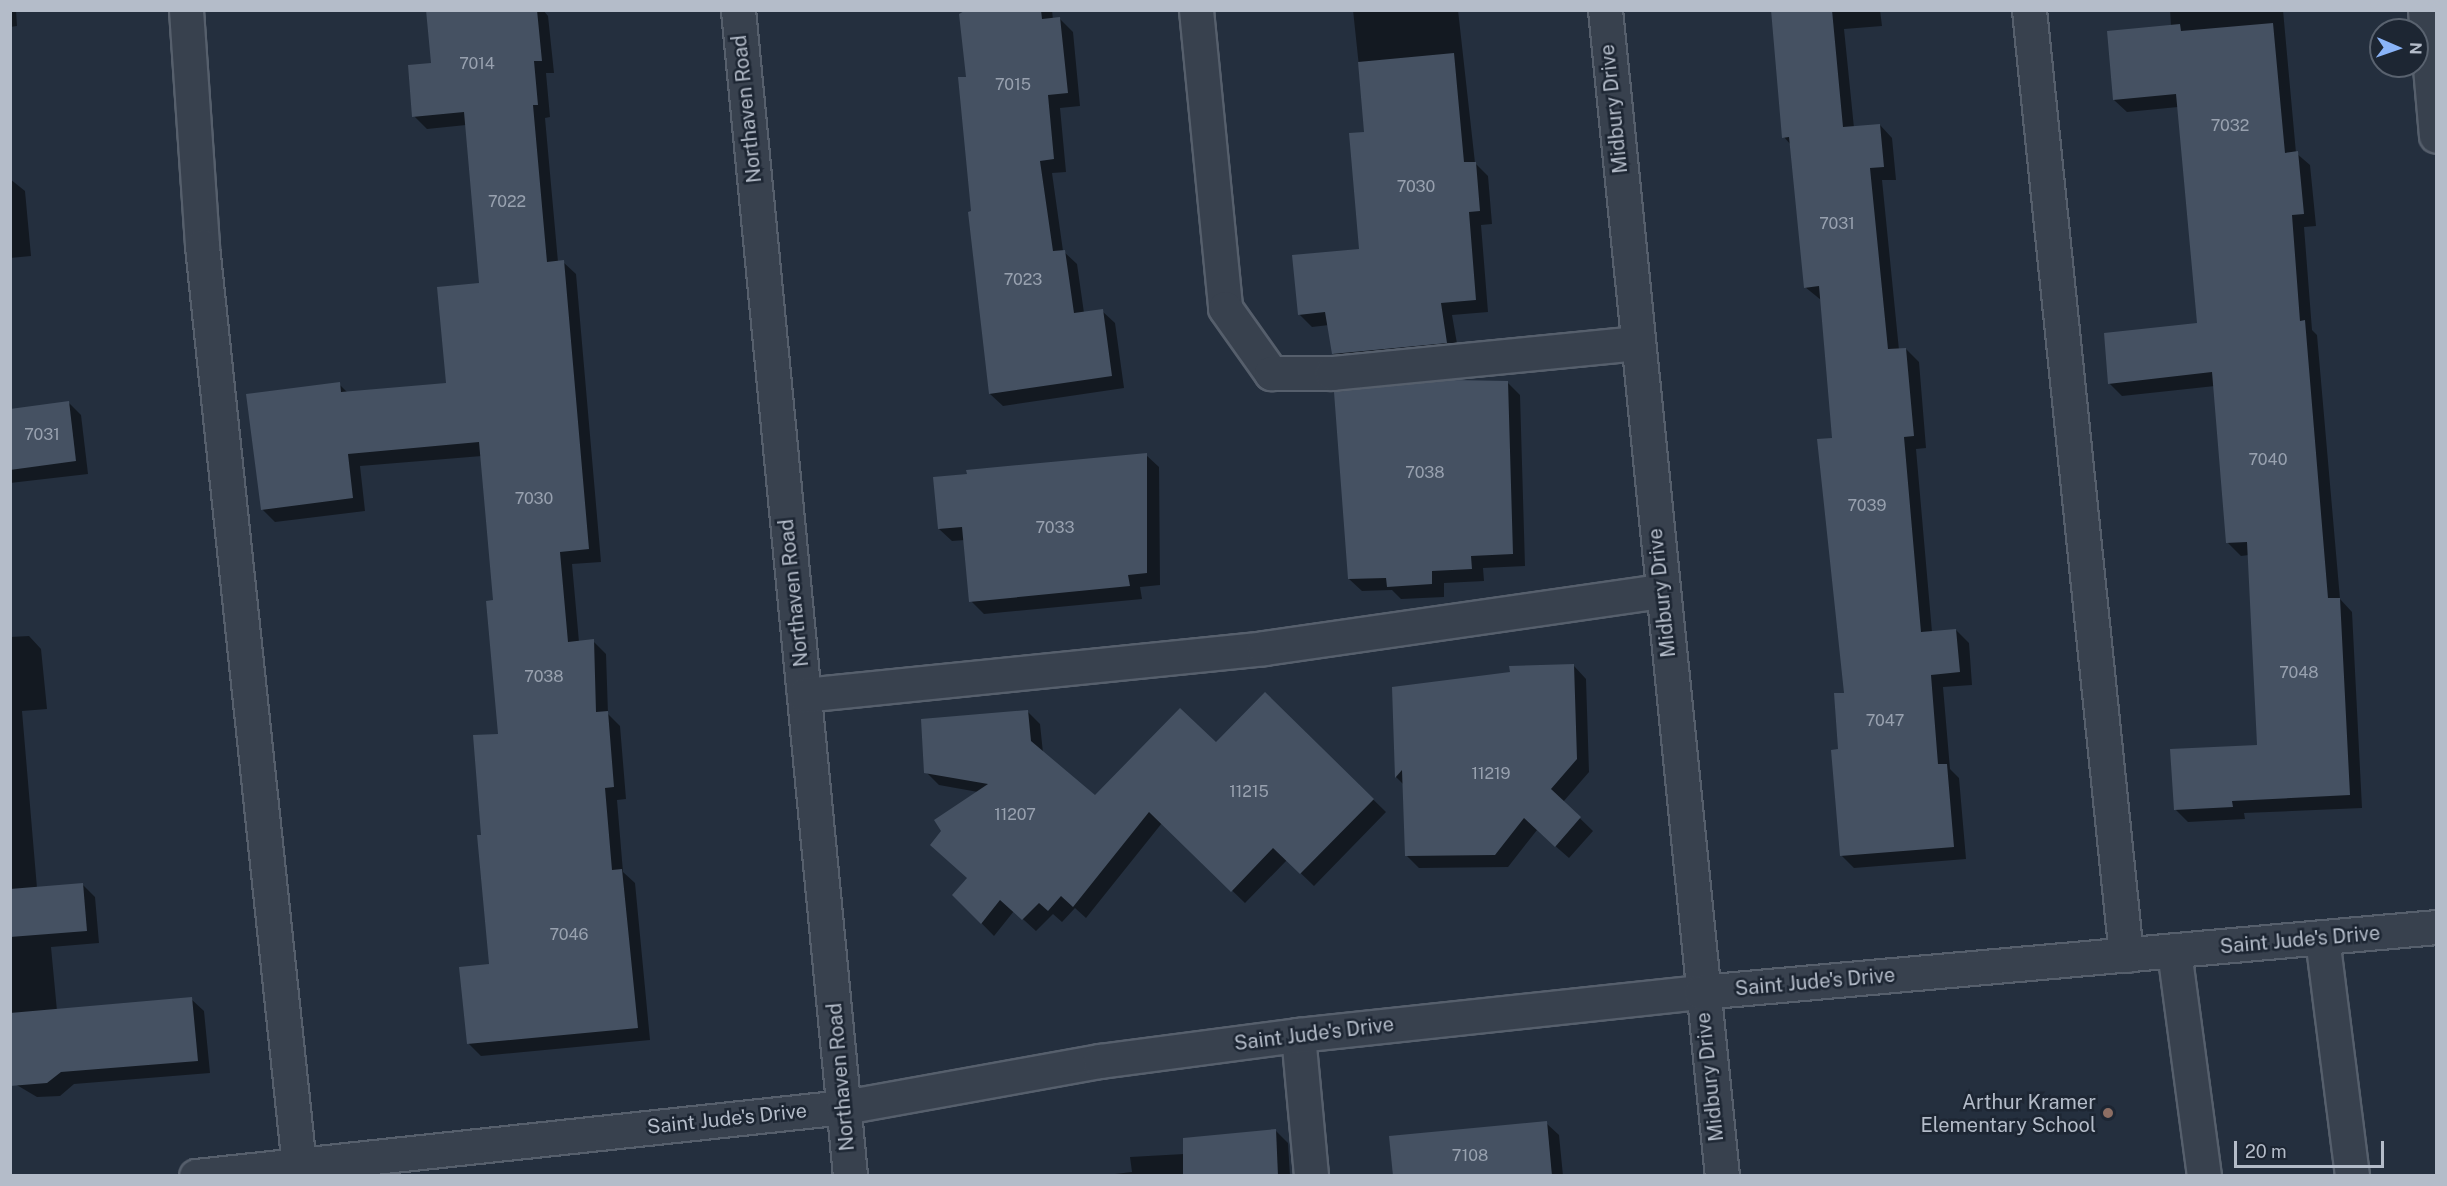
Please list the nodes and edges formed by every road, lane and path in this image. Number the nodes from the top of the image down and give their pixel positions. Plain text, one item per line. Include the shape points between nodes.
1 (186, 10) edge
2 (738, 10) edge
3 (1196, 10) edge
4 (1605, 10) edge
5 (2029, 10) edge
6 (2425, 10) edge
7 (2436, 136) edge
8 (1637, 343) junction
9 (1662, 591) junction
10 (804, 695) junction
11 (2436, 927) edge
12 (2322, 938) junction
13 (2174, 951) junction
14 (2126, 955) junction
15 (1701, 992) junction
16 (1298, 1035) junction
17 (844, 1107) junction
18 (300, 1171) edge
19 (196, 1176) edge
20 (850, 1176) edge
21 (1311, 1176) edge
22 (1722, 1176) edge
23 (2204, 1176) edge
24 (2352, 1176) edge

1 - 18 street via 202,246
2 - 10 street, Northaven Road
3 - 8 street via 1225,308 1271,373 1332,373
4 - 8 street, Midbury Drive
5 - 14 street
6 - 7 street
8 - 9 street, Midbury Drive
9 - 10 street via 1264,648
9 - 15 street, Midbury Drive
10 - 17 street, Northaven Road
11 - 12 street, Saint Jude's Drive
12 - 13 street, Saint Jude's Drive
12 - 24 street
13 - 14 street, Saint Jude's Drive
13 - 23 street
14 - 15 street, Saint Jude's Drive
15 - 16 street, Saint Jude's Drive
15 - 22 street, Midbury Drive
16 - 17 street, Saint Jude's Drive via 1101,1061
16 - 21 street
17 - 18 street, Saint Jude's Drive
17 - 20 street, Northaven Road
18 - 19 street, Saint Jude's Drive

